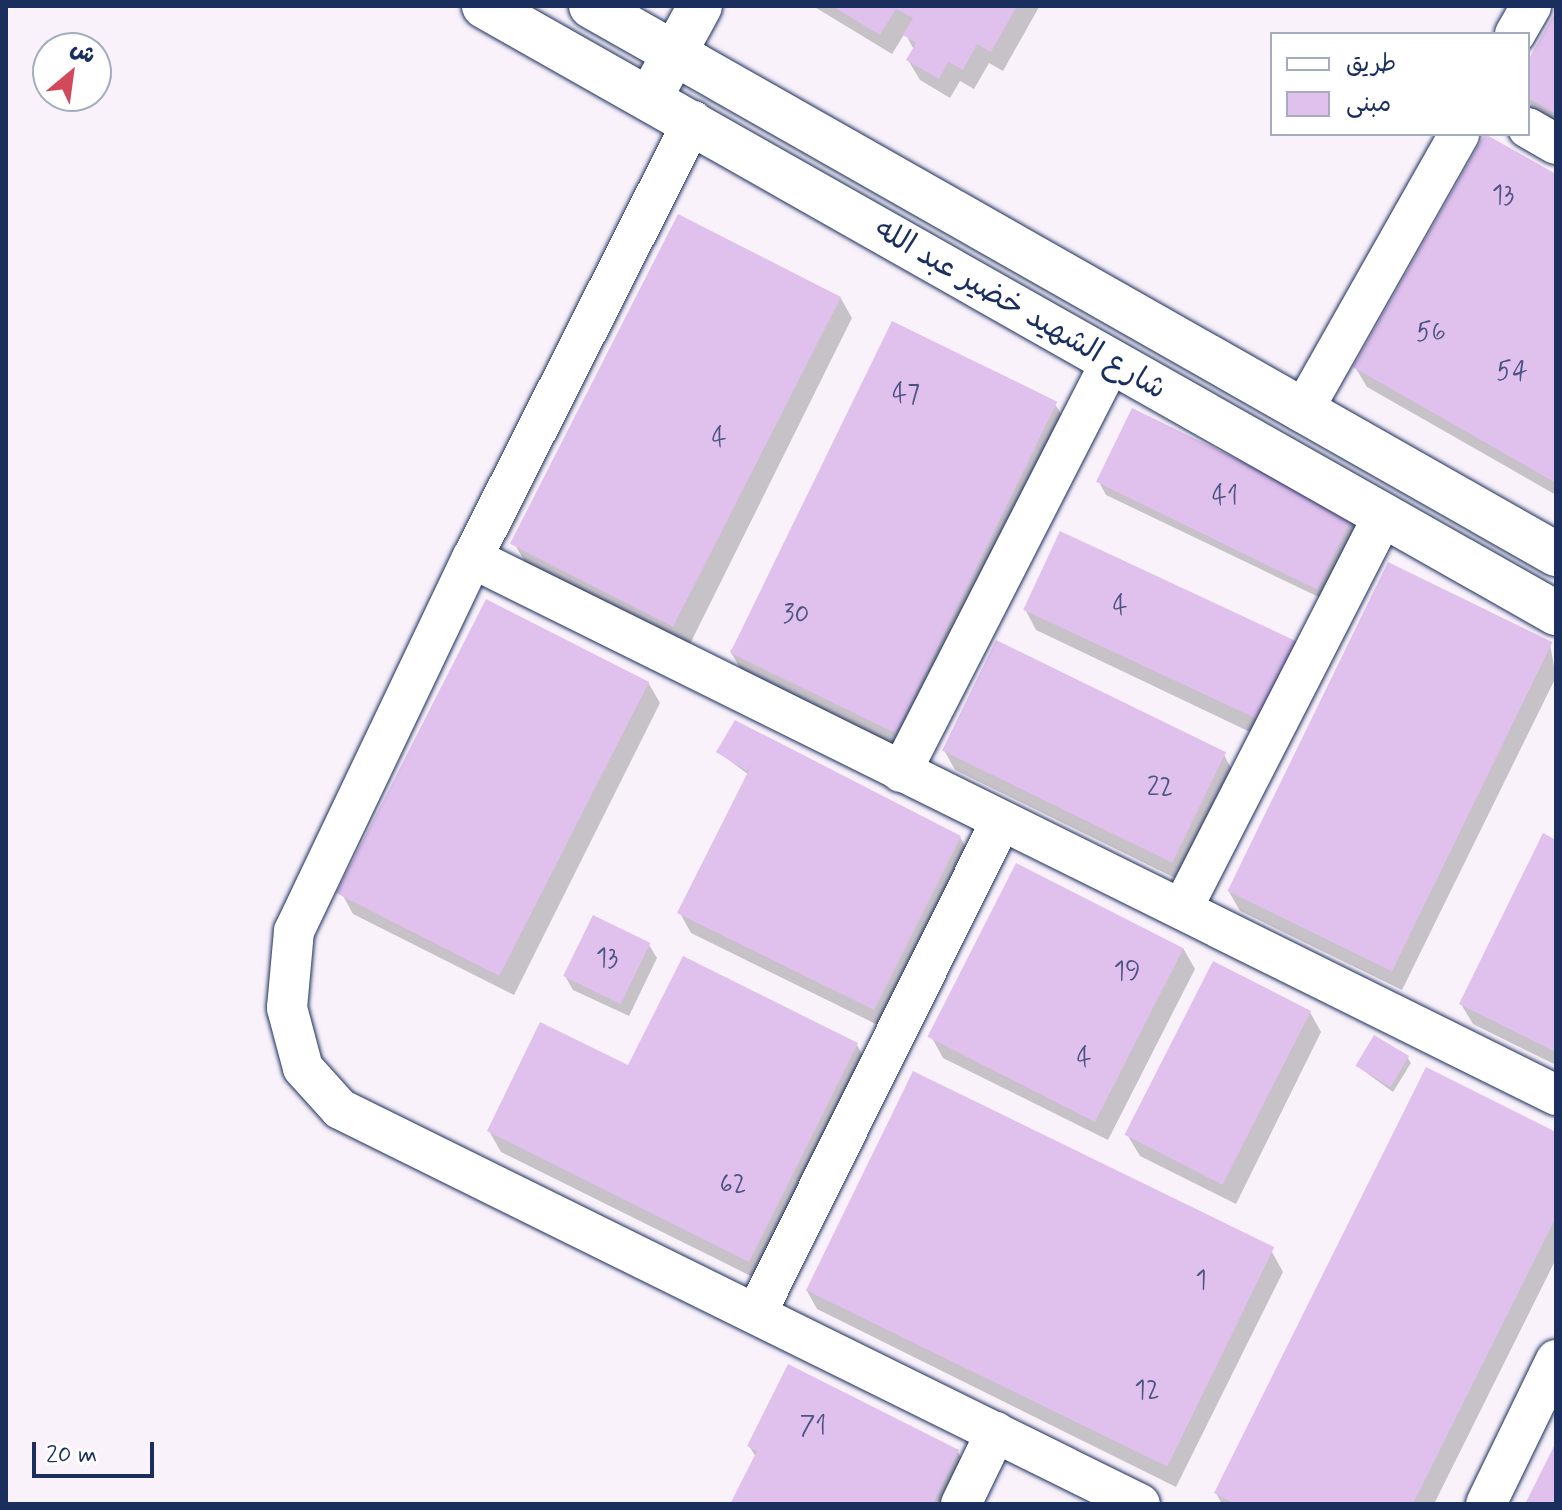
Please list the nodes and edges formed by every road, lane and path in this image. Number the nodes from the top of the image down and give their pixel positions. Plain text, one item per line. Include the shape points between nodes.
1 (484, 6) edge
2 (591, 6) edge
3 (700, 6) edge
4 (1531, 6) edge
5 (1516, 32) edge
6 (673, 52) junction
7 (651, 96) junction
8 (693, 121) junction
9 (1530, 129) edge
10 (1458, 136) edge
11 (1556, 144) edge
12 (1110, 363) junction
13 (1302, 412) junction
14 (1384, 514) junction
15 (1556, 554) edge
16 (472, 558) junction
17 (1556, 613) edge
18 (901, 772) junction
19 (1001, 821) junction
20 (1182, 909) junction
21 (1556, 1095) edge
22 (757, 1312) junction
23 (1556, 1360) edge
24 (996, 1432) junction
25 (961, 1504) edge
26 (1140, 1504) edge
27 (1486, 1504) edge

1 - 7 main road, شارع الشهيد خضير عبد الله
2 - 6 main road, شارع الشهيد خضير عبد الله
3 - 6 main road
4 - 5 street
6 - 7 main road
6 - 13 main road, شارع الشهيد خضير عبد الله
7 - 8 main road, شارع الشهيد خضير عبد الله
8 - 12 main road, شارع الشهيد خضير عبد الله
8 - 16 street
9 - 11 street
10 - 13 street
12 - 14 main road, شارع الشهيد خضير عبد الله
12 - 18 street
13 - 15 main road, شارع الشهيد خضير عبد الله
14 - 17 main road, شارع الشهيد خضير عبد الله
14 - 20 street
16 - 18 street
16 - 22 street via 294,931 287,1008 303,1068 340,1109
18 - 19 street
19 - 20 street
19 - 22 street
20 - 21 street
22 - 24 street
23 - 27 street
24 - 25 street
24 - 26 street

